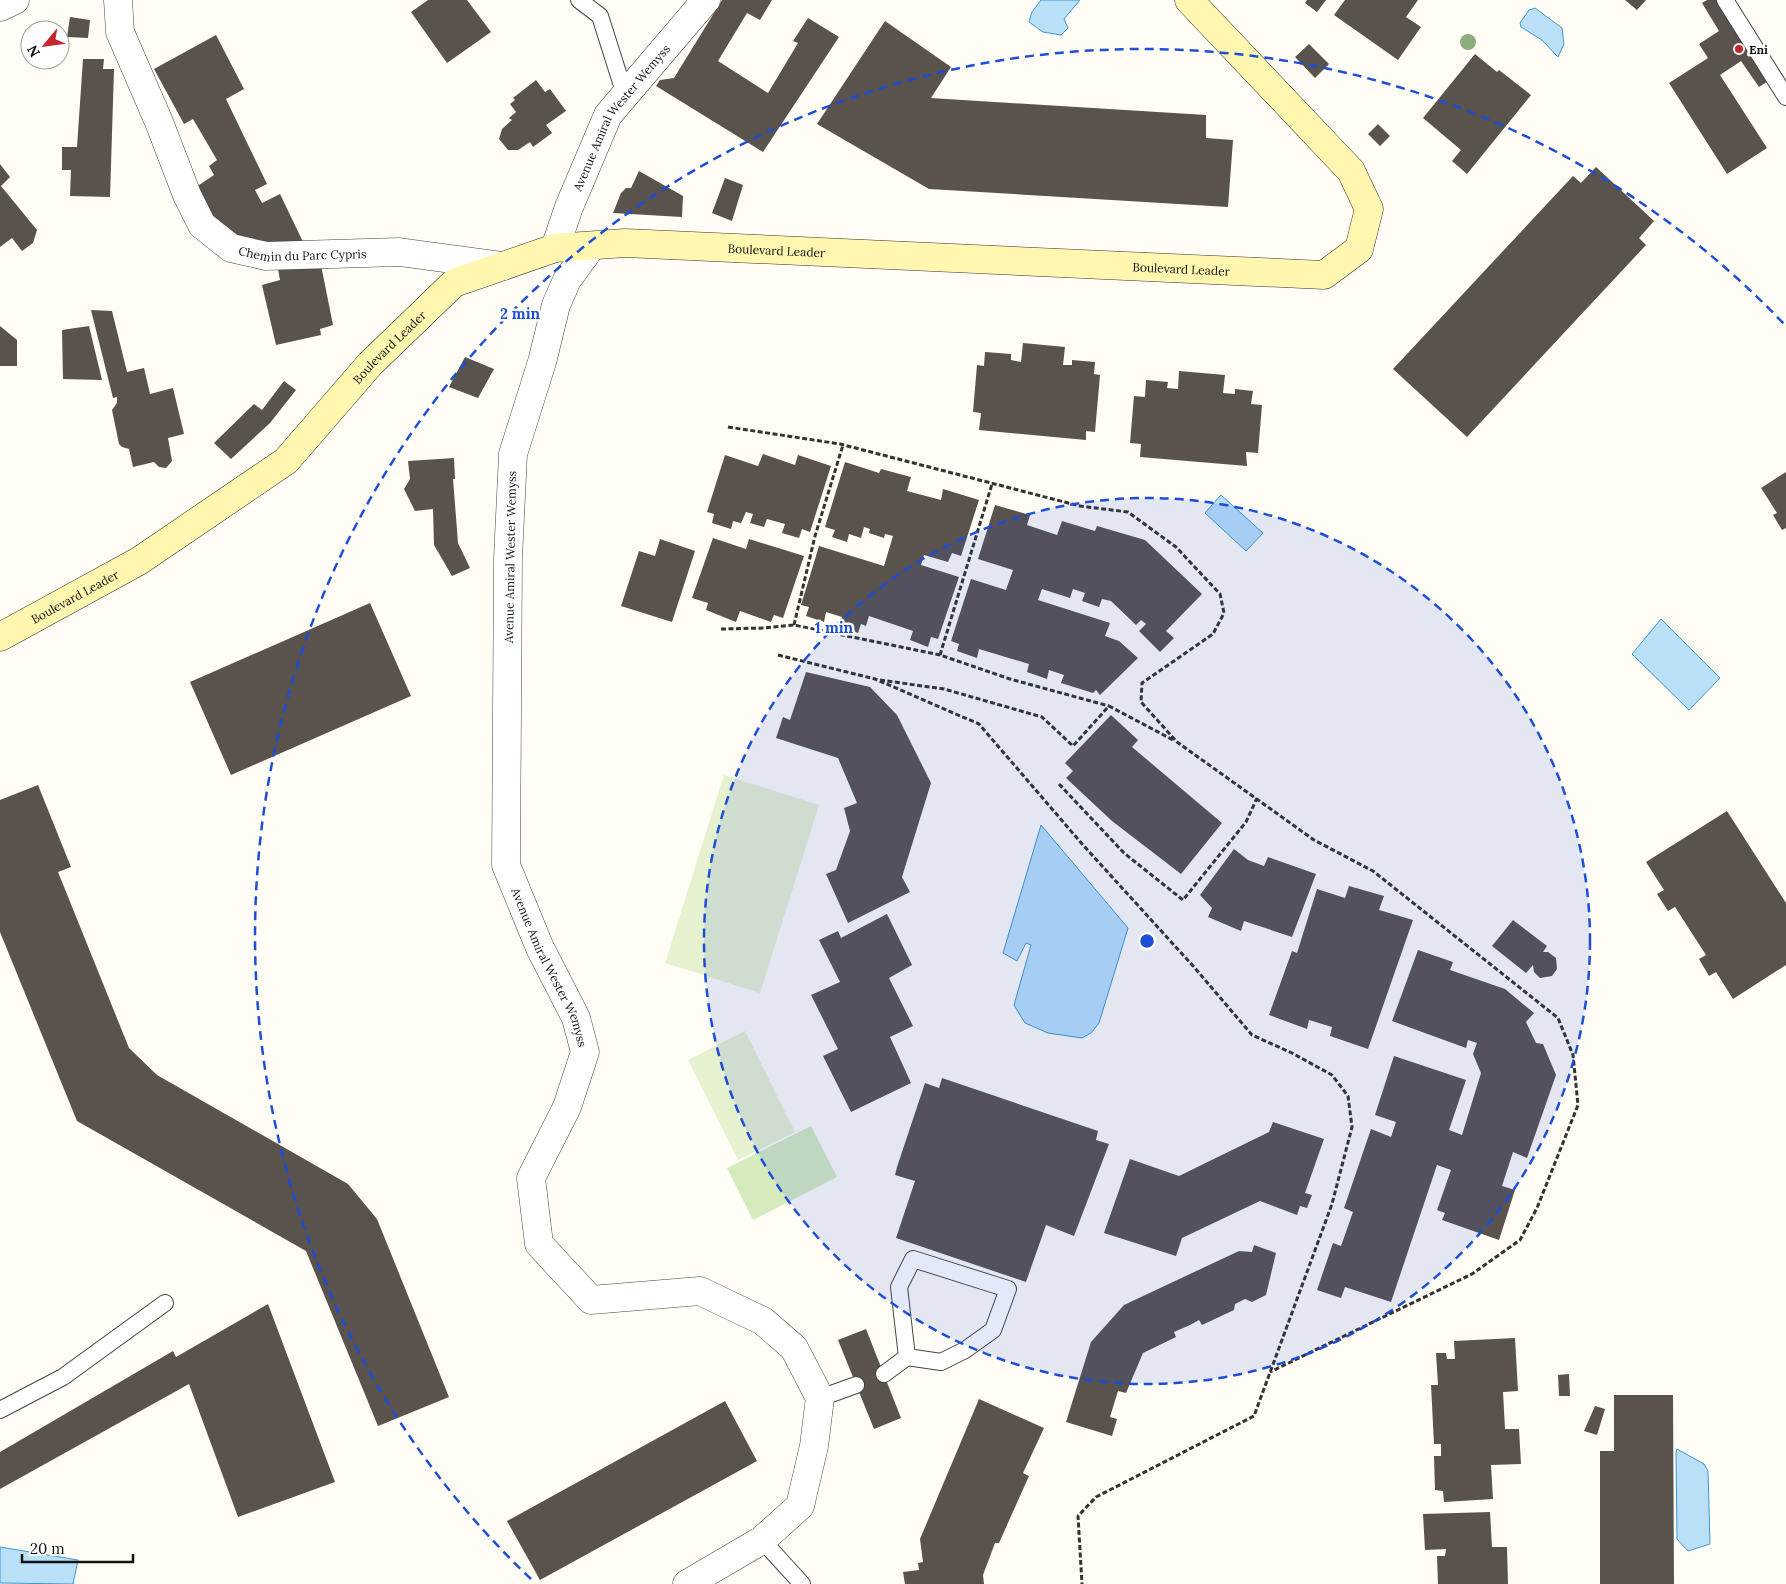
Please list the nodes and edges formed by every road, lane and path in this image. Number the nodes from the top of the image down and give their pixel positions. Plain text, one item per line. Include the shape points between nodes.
1 (15, 0) edge
2 (118, 0) edge
3 (579, 0) edge
4 (706, 0) edge
5 (1189, 0) edge
6 (1724, 0) edge
7 (0, 7) edge
8 (625, 95) junction
9 (1786, 97) edge
10 (591, 247) junction
11 (555, 248) junction
12 (503, 266) junction
13 (728, 427) dead end
14 (843, 445) junction
15 (992, 484) junction
16 (794, 625) junction
17 (722, 629) dead end
18 (0, 637) edge
19 (778, 655) dead end
20 (940, 655) junction
21 (875, 679) junction
22 (1109, 706) junction
23 (1177, 742) junction
24 (1059, 784) dead end
25 (1257, 798) junction
26 (165, 1303) dead end
27 (907, 1357) junction
28 (1270, 1372) junction
29 (884, 1374) dead end
30 (856, 1384) dead end
31 (820, 1398) junction
32 (0, 1410) edge
33 (762, 1540) junction
34 (686, 1584) edge
35 (802, 1584) edge
36 (1082, 1584) edge

1 - 7 street
2 - 12 street, Chemin du Parc Cypris via 120,32 187,195 202,225 231,248 266,256 399,252
3 - 8 lane via 600,16
4 - 8 street, Avenue Amiral Wester Wemyss
5 - 10 street, Boulevard Leader via 1351,171 1369,209 1359,249 1324,275 625,243
6 - 9 lane
8 - 11 street, Avenue Amiral Wester Wemyss via 608,115
10 - 11 street, Boulevard Leader
10 - 31 street, Avenue Amiral Wester Wemyss via 568,280 556,306 513,454 508,558 506,865 540,948 576,1018 584,1052 567,1107 531,1178 539,1244 591,1300 700,1291 763,1321 794,1348
11 - 12 street, Boulevard Leader
12 - 18 street, Boulevard Leader via 454,283 370,364 286,461 139,561
13 - 14 path
14 - 15 path
14 - 16 path via 815,536
15 - 20 path
15 - 23 path via 1080,506 1128,512 1176,547 1220,594 1224,613 1213,634 1142,683 1140,702
16 - 17 path
16 - 20 path
19 - 21 path
20 - 22 path
21 - 22 path via 944,689 1042,717 1073,746
21 - 28 path via 979,724 1252,1035 1332,1075 1348,1096 1352,1127 1332,1204
22 - 23 path
23 - 25 path
24 - 25 path via 1124,853 1183,900 1246,822
25 - 28 path via 1314,840 1373,871 1558,1018 1573,1055 1578,1105 1538,1208 1520,1240 1472,1274
26 - 32 lane via 63,1376
27 - 27 lane via 940,1362 965,1350 993,1330 1008,1289 913,1259 899,1287
27 - 29 lane
28 - 36 path via 1254,1416 1096,1497 1078,1516
30 - 31 lane
31 - 33 street via 814,1446 800,1506
33 - 34 street
33 - 35 lane

